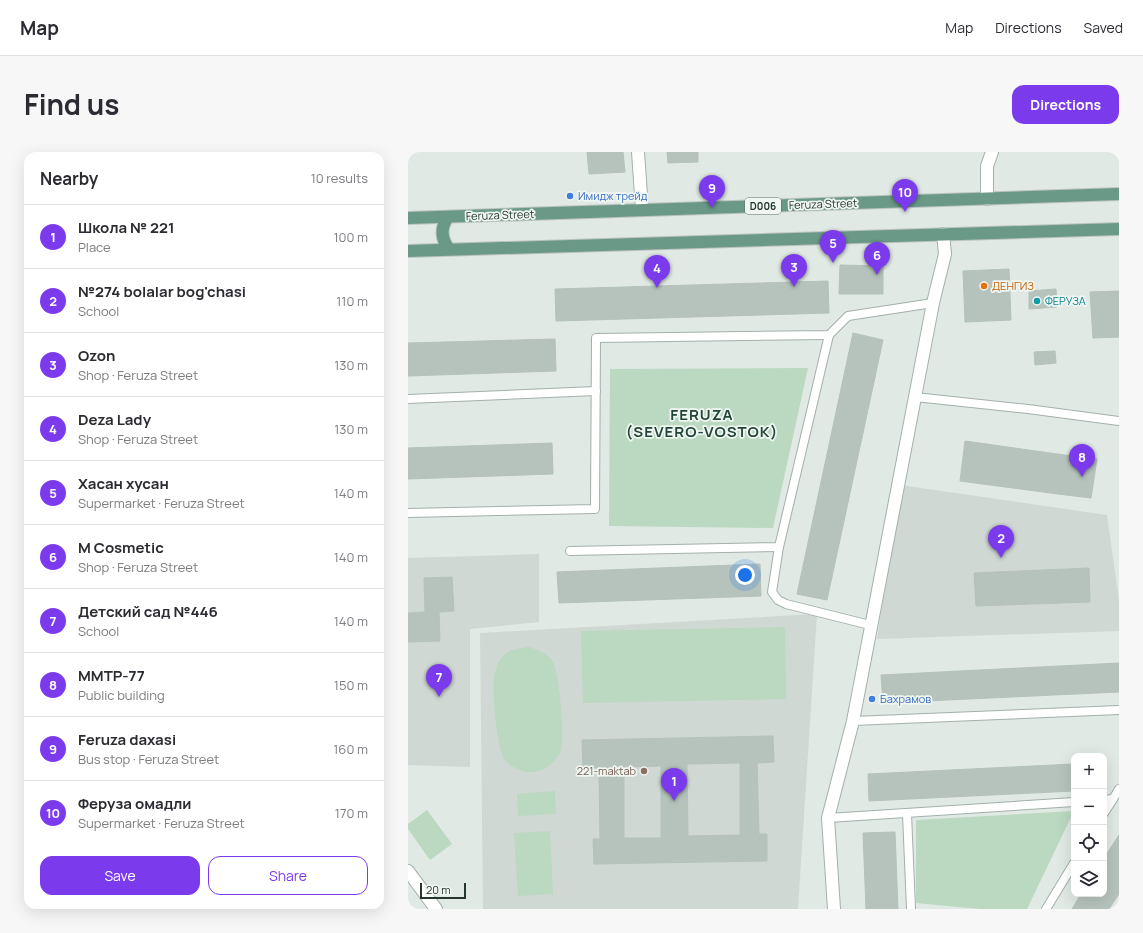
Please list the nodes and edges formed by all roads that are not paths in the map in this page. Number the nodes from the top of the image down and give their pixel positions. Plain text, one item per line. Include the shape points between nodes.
1 (638, 152) edge
2 (992, 152) edge
3 (1119, 194) edge
4 (987, 199) junction
5 (642, 209) junction
6 (448, 217) junction
7 (408, 218) edge
8 (1119, 229) edge
9 (944, 234) junction
10 (449, 249) junction
11 (408, 250) edge
12 (933, 303) junction
13 (829, 335) junction
14 (596, 391) junction
15 (408, 398) edge
16 (915, 398) junction
17 (1119, 421) edge
18 (408, 513) edge
19 (779, 547) junction
20 (570, 551) dead end
21 (870, 624) junction
22 (1119, 710) edge
23 (853, 721) junction
24 (1119, 789) edge
25 (1113, 799) junction
26 (1107, 800) edge
27 (1071, 802) edge
28 (1107, 808) edge
29 (907, 814) junction
30 (828, 818) junction
31 (1071, 868) edge
32 (408, 871) edge
33 (436, 909) edge
34 (834, 909) edge
35 (911, 909) edge
36 (1046, 909) edge

1 - 5 street
2 - 4 street via 987,166
3 - 4 main road, Feruza Street / D006
4 - 5 main road, Feruza Street / D006
5 - 6 main road, Feruza Street / D006
6 - 7 main road, Feruza Street / D006
6 - 10 main road via 442,233
8 - 9 main road
9 - 10 main road
9 - 12 street via 945,254
10 - 11 main road
12 - 13 lane via 848,316
12 - 16 street
13 - 14 lane via 596,338
13 - 19 lane
14 - 15 lane
14 - 18 lane via 596,509
16 - 17 lane
16 - 21 street
19 - 20 lane
19 - 21 lane via 772,592 778,600
21 - 23 street
22 - 23 lane
23 - 30 street
24 - 25 lane
25 - 26 lane
25 - 28 lane
27 - 29 lane
29 - 30 lane
29 - 35 lane
30 - 34 street
31 - 36 lane
32 - 33 street

